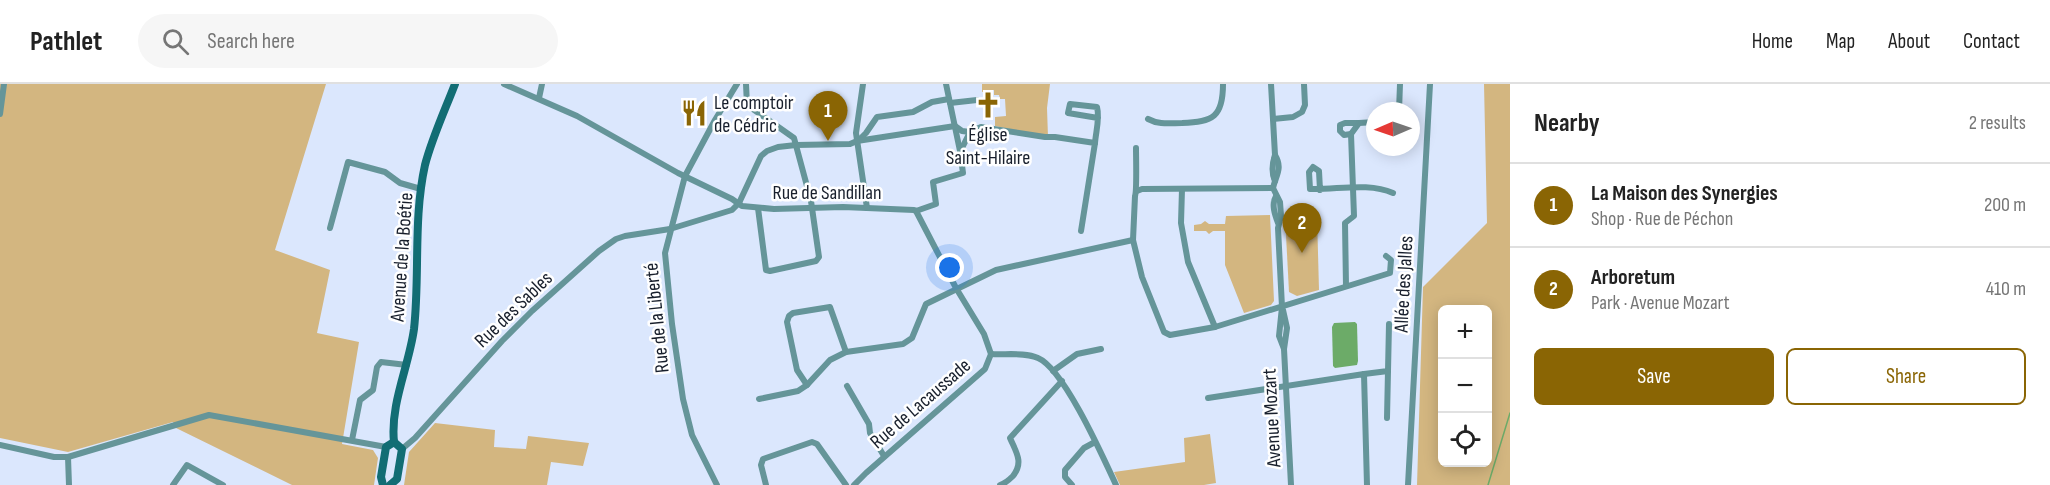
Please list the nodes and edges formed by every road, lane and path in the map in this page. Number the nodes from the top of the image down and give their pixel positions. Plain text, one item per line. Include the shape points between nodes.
1 (4, 84) edge
2 (455, 84) edge
3 (504, 84) edge
4 (542, 84) edge
5 (737, 84) edge
6 (746, 84) edge
7 (863, 84) edge
8 (946, 84) edge
9 (1223, 84) edge
10 (1271, 84) edge
11 (1304, 84) edge
12 (1400, 84) edge
13 (1430, 84) edge
14 (539, 98) junction
15 (977, 100) dead end
16 (949, 101) junction
17 (1399, 102) edge
18 (0, 114) edge
19 (1098, 118) junction
20 (1148, 119) dead end
21 (1273, 119) junction
22 (1359, 123) junction
23 (1366, 123) edge
24 (955, 126) junction
25 (970, 132) junction
26 (1351, 134) junction
27 (857, 141) junction
28 (1095, 143) junction
29 (796, 145) junction
30 (1136, 148) dead end
31 (960, 151) junction
32 (685, 176) junction
33 (1274, 184) junction
34 (1352, 188) junction
35 (421, 189) junction
36 (1182, 189) junction
37 (1320, 190) dead end
38 (1137, 191) junction
39 (1393, 193) dead end
40 (739, 203) junction
41 (758, 208) junction
42 (812, 208) junction
43 (867, 208) junction
44 (916, 211) junction
45 (330, 228) dead end
46 (670, 229) junction
47 (1081, 231) dead end
48 (1133, 240) junction
49 (1386, 256) dead end
50 (1346, 286) junction
51 (956, 288) junction
52 (1282, 307) junction
53 (1389, 324) dead end
54 (1215, 327) junction
55 (1101, 349) dead end
56 (846, 352) junction
57 (992, 354) junction
58 (406, 366) junction
59 (1053, 370) junction
60 (1388, 371) junction
61 (1364, 374) junction
62 (1062, 381) junction
63 (807, 385) junction
64 (847, 386) dead end
65 (1286, 387) junction
66 (1208, 398) dead end
67 (759, 399) dead end
68 (1387, 418) dead end
69 (352, 440) junction
70 (391, 441) junction
71 (1095, 442) junction
72 (0, 445) edge
73 (402, 449) junction
74 (885, 456) junction
75 (68, 457) junction
76 (69, 485) edge
77 (173, 485) edge
78 (223, 485) edge
79 (383, 485) edge
80 (390, 485) edge
81 (717, 485) edge
82 (766, 485) edge
83 (846, 485) edge
84 (854, 485) edge
85 (1000, 485) edge
86 (1072, 485) edge
87 (1116, 485) edge
88 (1291, 485) edge
89 (1367, 485) edge
90 (1408, 485) edge

1 - 18 street
2 - 35 main road, Avenue de la Boétie
3 - 14 street, Rue de Sandillan
4 - 14 street
5 - 32 street, Rue de la Liberté
6 - 29 street via 747,105 789,133
7 - 27 street
8 - 16 street
9 - 20 street via 1219,111 1208,120 1156,123
10 - 21 street, Avenue Mozart
11 - 21 street via 1302,112
12 - 17 street
13 - 90 street, Allée des Jalles
14 - 32 street, Rue de Sandillan
15 - 16 street
16 - 24 street
16 - 27 street via 877,117
19 - 19 street via 1097,107 1070,104 1068,113
19 - 28 street
21 - 33 street, Avenue Mozart
22 - 23 street
22 - 26 street
22 - 26 street via 1340,125 1344,135
24 - 25 street
24 - 27 street
24 - 31 street
25 - 28 street via 981,126
25 - 31 street
26 - 34 street
27 - 29 street
27 - 43 street
28 - 47 street
29 - 40 street via 772,148 761,156
29 - 42 street
30 - 38 street
31 - 44 street via 963,173 933,182 936,204
32 - 40 street, Rue de Sandillan
32 - 46 street, Rue de la Liberté
33 - 36 street
33 - 52 street, Avenue Mozart
34 - 37 street
34 - 39 street via 1382,188
34 - 50 street via 1354,216 1345,223
35 - 45 street via 400,183 385,172 348,162
35 - 58 main road, Avenue de la Boétie via 414,329
36 - 38 street
36 - 54 street via 1188,262
38 - 48 street
40 - 41 street, Rue de Sandillan
40 - 46 street, Rue des Sables via 732,210
41 - 42 street, Rue de Sandillan
41 - 42 street via 766,270 770,271 813,262 819,257
42 - 43 street, Rue de Sandillan
43 - 44 street, Rue de Sandillan
44 - 51 street, Rue de Lacaussade
46 - 73 street, Rue des Sables via 625,236 599,251 524,318
46 - 81 street, Rue de la Liberté via 665,253 682,399 693,435
48 - 51 street via 996,270
48 - 54 street via 1142,277 1164,332 1170,335
49 - 50 street via 1391,260 1390,273
50 - 52 street
51 - 56 street via 926,304 909,342
51 - 57 street, Rue de Lacaussade
52 - 54 street
52 - 65 street, Avenue Mozart via 1279,336 1284,349
53 - 60 street
55 - 59 street via 1077,354
56 - 63 street via 830,360
56 - 63 street via 830,307 793,313 787,322 797,370
57 - 59 street via 1033,356
57 - 74 street, Rue de Lacaussade via 985,369
58 - 69 street via 381,362 377,367 373,390 360,400
58 - 70 main road, Avenue de la Boétie
59 - 62 street
60 - 61 street
60 - 68 street
61 - 65 street
61 - 89 street
62 - 71 street
62 - 85 street via 1010,438 1019,468
63 - 67 street via 798,391
64 - 74 street
65 - 66 street
65 - 88 street, Avenue Mozart
69 - 70 street
69 - 75 street via 209,415
70 - 73 main road
70 - 79 main road, Avenue de la Boétie via 381,477
71 - 86 street via 1084,448 1065,470
71 - 87 street
72 - 75 street
73 - 80 main road via 397,479
74 - 84 street, Rue de Lacaussade
75 - 76 street
77 - 78 street via 187,465
82 - 83 street via 763,459 812,442

